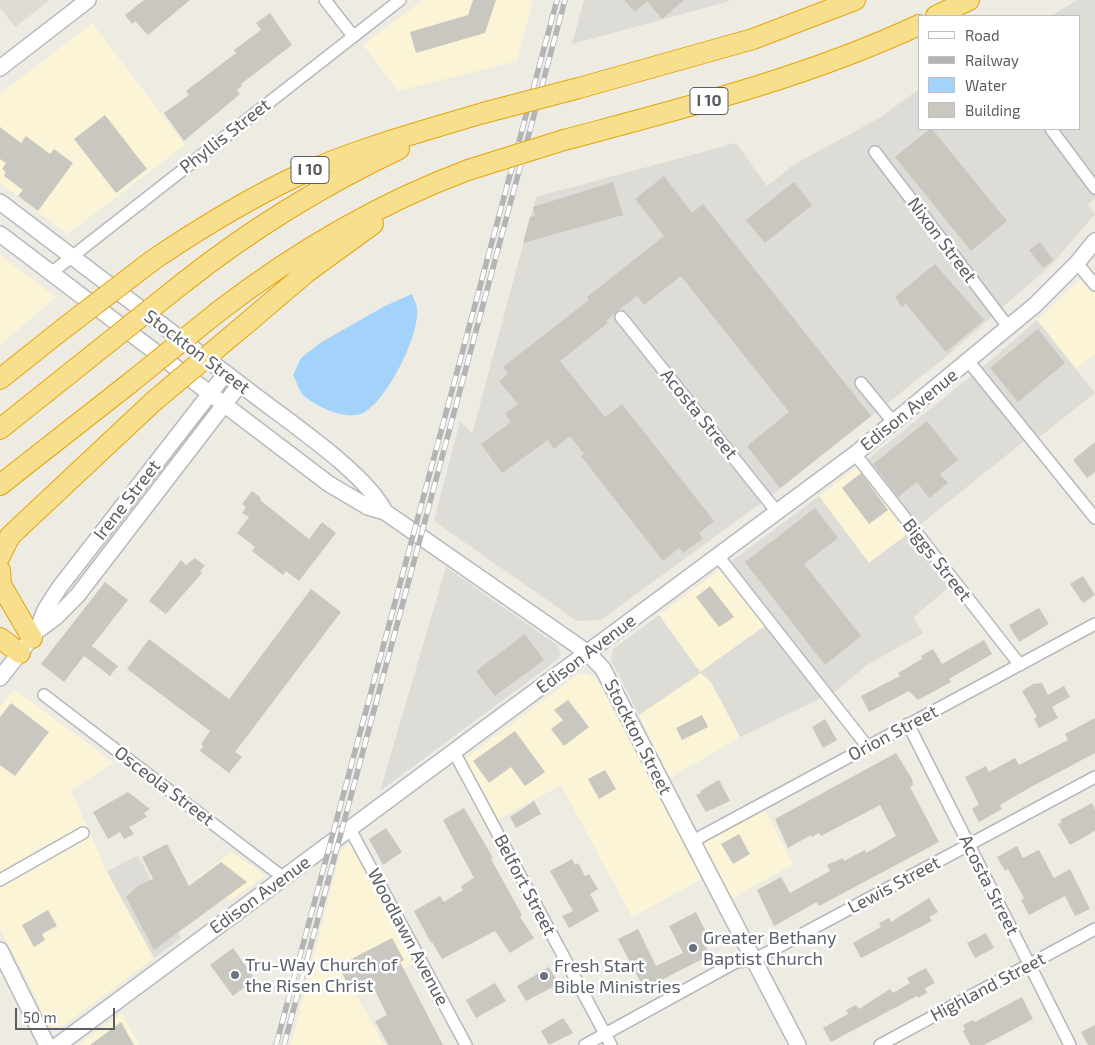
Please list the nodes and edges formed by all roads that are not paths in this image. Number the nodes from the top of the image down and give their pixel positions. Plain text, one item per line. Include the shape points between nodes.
1 (88, 0) edge
2 (325, 0) edge
3 (400, 0) edge
4 (855, 0) edge
5 (969, 0) edge
6 (938, 15) edge
7 (918, 25) edge
8 (353, 36) junction
9 (0, 68) edge
10 (483, 114) junction
11 (1051, 130) edge
12 (875, 152) dead end
13 (468, 170) junction
14 (1095, 188) edge
15 (0, 202) edge
16 (0, 234) edge
17 (1095, 242) edge
18 (71, 256) junction
19 (1077, 263) junction
20 (51, 273) junction
21 (1095, 285) edge
22 (621, 316) dead end
23 (1009, 328) junction
24 (63, 329) junction
25 (969, 362) junction
26 (0, 364) edge
27 (226, 373) junction
28 (0, 379) edge
29 (861, 383) dead end
30 (240, 384) junction
31 (210, 394) junction
32 (224, 404) junction
33 (894, 423) junction
34 (0, 429) edge
35 (855, 454) junction
36 (0, 485) edge
37 (385, 512) junction
38 (778, 512) junction
39 (1095, 518) edge
40 (0, 556) edge
41 (718, 556) junction
42 (0, 570) edge
43 (1095, 624) edge
44 (0, 638) edge
45 (30, 640) junction
46 (588, 652) junction
47 (1020, 665) junction
48 (0, 678) edge
49 (44, 695) dead end
50 (908, 724) junction
51 (867, 746) junction
52 (454, 752) junction
53 (1095, 777) edge
54 (350, 829) junction
55 (83, 833) dead end
56 (691, 842) junction
57 (970, 845) junction
58 (284, 878) junction
59 (0, 880) edge
60 (1095, 929) edge
61 (0, 950) edge
62 (753, 960) junction
63 (1029, 965) junction
64 (605, 1034) junction
65 (47, 1045) edge
66 (58, 1045) edge
67 (466, 1045) edge
68 (585, 1045) edge
69 (611, 1045) edge
70 (798, 1045) edge
71 (880, 1045) edge
72 (1070, 1045) edge

1 - 9 main road
2 - 8 street
3 - 8 street, Phyllis Street
4 - 10 highway, I 10, bridge via 752,39
5 - 6 highway
7 - 13 highway, I 10, bridge via 852,53 746,90
8 - 18 street, Phyllis Street
10 - 24 highway, I 10, bridge via 357,152 298,176 235,208 152,260
10 - 34 highway, bridge via 412,143 314,193 257,227
11 - 14 street
12 - 23 street, Nixon Street
13 - 36 highway, I 10, bridge via 414,192 342,228 287,261
13 - 40 highway, bridge via 418,195 352,238 241,328 154,401 10,536
15 - 18 main road, Stockton Street
16 - 20 main road, Stockton Street
17 - 19 main road, Edison Avenue
18 - 20 street, Phyllis Street
18 - 27 main road, Stockton Street
19 - 21 street
19 - 23 main road, Edison Avenue
20 - 31 main road, Stockton Street
22 - 38 street, Acosta Street
23 - 25 main road, Edison Avenue
24 - 26 highway
24 - 28 highway, I 10
25 - 33 main road, Edison Avenue
25 - 39 street
27 - 30 main road, Stockton Street
27 - 31 main road, Irene Street
29 - 33 street
30 - 32 main road, Irene Street
30 - 37 main road, Stockton Street via 368,486
31 - 32 main road, Stockton Street
31 - 45 main road, Irene Street via 59,588
32 - 37 main road, Stockton Street via 339,491 368,507
32 - 45 main road, Irene Street via 77,596
33 - 35 main road, Edison Avenue
35 - 38 main road, Edison Avenue
35 - 47 street, Biggs Street
37 - 46 main road, Stockton Street
38 - 41 main road, Edison Avenue
41 - 46 main road, Edison Avenue
41 - 51 street
42 - 45 highway via 2,585
43 - 47 street, Orion Street
44 - 45 highway
45 - 48 main road, Irene Street
46 - 52 main road, Edison Avenue
46 - 56 main road, Stockton Street via 616,691
47 - 50 street, Orion Street
49 - 58 street, Osceola Street
50 - 51 street, Orion Street
50 - 57 street, Acosta Street
51 - 56 street, Orion Street
52 - 54 main road, Edison Avenue
52 - 64 street, Belfort Street
53 - 57 street, Lewis Street
54 - 58 main road, Edison Avenue
54 - 67 street, Woodlawn Avenue
55 - 59 street
56 - 62 main road, Stockton Street
57 - 62 street, Lewis Street
57 - 63 street, Acosta Street
58 - 66 main road, Edison Avenue
60 - 63 street, Highland Street
61 - 65 main road
62 - 64 street, Lewis Street via 736,962
62 - 70 main road, Stockton Street
63 - 71 street, Highland Street
63 - 72 street, Acosta Street
64 - 68 street, Lewis Street
64 - 69 street, Belfort Street

